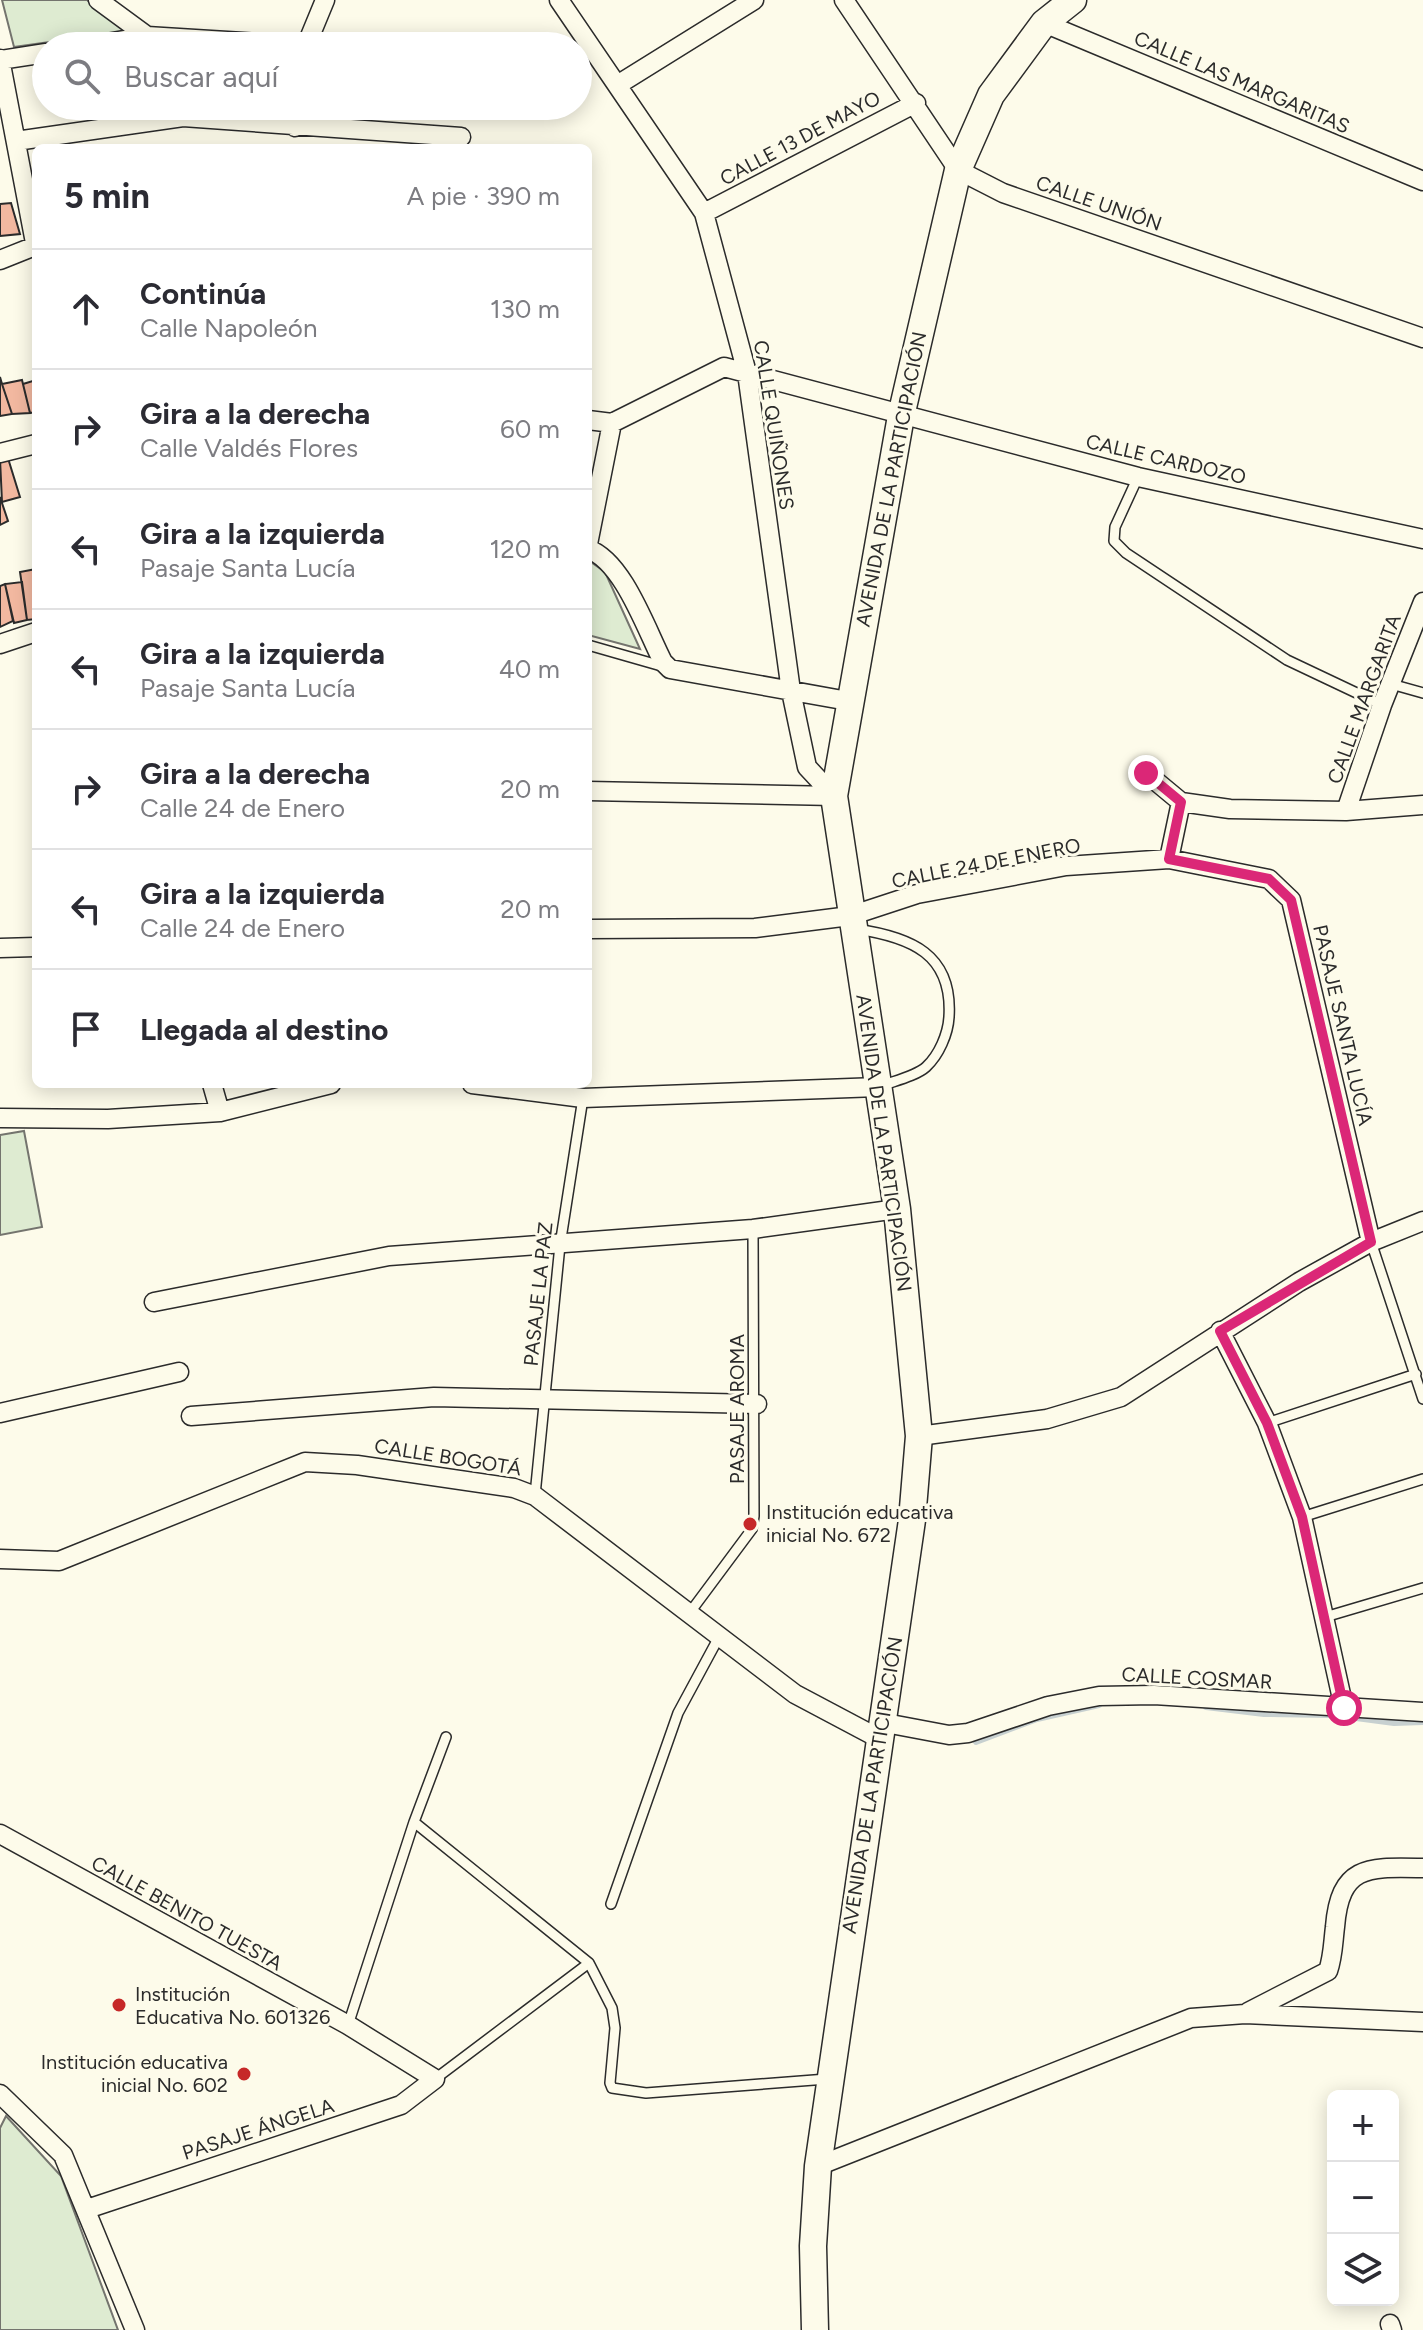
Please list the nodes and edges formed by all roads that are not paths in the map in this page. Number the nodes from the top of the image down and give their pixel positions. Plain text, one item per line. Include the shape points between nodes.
1 (98, 0) edge
2 (325, 0) edge
3 (559, 0) edge
4 (754, 0) edge
5 (844, 0) edge
6 (1073, 0) edge
7 (1044, 23) junction
8 (142, 32) edge
9 (312, 32) edge
10 (582, 32) edge
11 (592, 46) edge
12 (32, 55) edge
13 (0, 60) edge
14 (619, 84) junction
15 (916, 103) junction
16 (162, 120) edge
17 (217, 120) edge
18 (296, 120) edge
19 (295, 127) junction
20 (461, 137) dead end
21 (16, 141) junction
22 (958, 170) junction
23 (1423, 181) edge
24 (704, 213) junction
25 (32, 226) edge
26 (32, 248) edge
27 (0, 260) edge
28 (1423, 338) edge
29 (747, 373) junction
30 (901, 416) junction
31 (592, 420) edge
32 (612, 423) junction
33 (32, 445) edge
34 (0, 453) edge
35 (1138, 477) junction
36 (592, 526) edge
37 (1423, 539) edge
38 (592, 548) edge
39 (1423, 602) edge
40 (32, 633) edge
41 (0, 644) edge
42 (592, 646) edge
43 (670, 669) junction
44 (1391, 684) junction
45 (791, 691) junction
46 (1423, 693) edge
47 (848, 701) junction
48 (1382, 705) junction
49 (1146, 773) dead end
50 (592, 791) edge
51 (834, 796) junction
52 (1181, 802) junction
53 (1423, 805) edge
54 (1346, 811) junction
55 (1169, 859) junction
56 (851, 923) junction
57 (592, 929) edge
58 (32, 947) edge
59 (0, 948) edge
60 (878, 1087) junction
61 (213, 1088) edge
62 (315, 1088) edge
63 (504, 1088) edge
64 (583, 1098) junction
65 (220, 1112) junction
66 (0, 1118) edge
67 (897, 1209) junction
68 (1423, 1221) edge
69 (753, 1229) junction
70 (1371, 1242) junction
71 (560, 1245) junction
72 (154, 1302) dead end
73 (1220, 1331) junction
74 (179, 1372) dead end
75 (1416, 1374) junction
76 (1423, 1399) edge
77 (545, 1401) junction
78 (757, 1404) junction
79 (0, 1413) edge
80 (191, 1416) dead end
81 (1267, 1423) junction
82 (919, 1436) junction
83 (1423, 1479) edge
84 (535, 1496) junction
85 (1302, 1517) junction
86 (0, 1559) edge
87 (1423, 1588) edge
88 (688, 1615) junction
89 (1325, 1617) junction
90 (719, 1637) junction
91 (1344, 1708) junction
92 (1423, 1712) edge
93 (879, 1730) junction
94 (446, 1737) dead end
95 (414, 1822) junction
96 (0, 1834) edge
97 (1423, 1868) edge
98 (611, 1904) dead end
99 (589, 1963) junction
100 (1245, 2014) junction
101 (1423, 2022) edge
102 (348, 2025) junction
103 (435, 2079) junction
104 (828, 2079) junction
105 (2, 2095) edge
106 (818, 2166) junction
107 (87, 2209) junction
108 (135, 2330) edge
109 (815, 2330) edge

1 - 8 street
2 - 9 street
3 - 10 street, CALLE QUIÑONES
4 - 14 street
5 - 15 street
6 - 7 main road, AVENIDA DE LA PARTICIPACIÓN
7 - 22 main road, AVENIDA DE LA PARTICIPACIÓN via 991,95
7 - 23 street, CALLE LAS MARGARITAS
11 - 14 street, CALLE QUIÑONES
12 - 13 street
13 - 21 street
14 - 24 street, CALLE QUIÑONES
15 - 22 street
15 - 24 street, CALLE 13 DE MAYO
16 - 21 street
17 - 19 street
18 - 19 street
19 - 20 street
21 - 25 street
22 - 28 street, CALLE UNIÓN via 1003,193
22 - 30 main road, AVENIDA DE LA PARTICIPACIÓN
24 - 29 street, CALLE QUIÑONES
26 - 27 street
29 - 30 street, CALLE CARDOZO
29 - 32 street, CALLE CARDOZO via 724,367
29 - 45 street, CALLE QUIÑONES
30 - 35 street, CALLE CARDOZO
30 - 47 main road, AVENIDA DE LA PARTICIPACIÓN
31 - 32 street
32 - 36 street
33 - 34 street
35 - 37 street, CALLE CARDOZO
35 - 48 lane via 1115,527 1114,541 1126,553 1287,660
38 - 43 street via 616,569
39 - 44 street, CALLE MARGARITA
40 - 41 street
42 - 43 lane
43 - 45 street
44 - 46 lane
44 - 48 street, CALLE MARGARITA
45 - 47 street
45 - 51 street, CALLE QUIÑONES via 807,767
47 - 51 main road, AVENIDA DE LA PARTICIPACIÓN
48 - 54 street, CALLE MARGARITA
49 - 52 street
50 - 51 street
51 - 56 main road, AVENIDA DE LA PARTICIPACIÓN
52 - 54 street via 1287,813
52 - 55 street
53 - 54 street
55 - 56 street, CALLE 24 DE ENERO via 1066,866 917,894
55 - 70 street, PASAJE SANTA LUCÍA via 1269,879 1291,900
56 - 57 street, CALLE 24 DE ENERO
56 - 60 main road, AVENIDA DE LA PARTICIPACIÓN
56 - 60 lane via 895,935 924,952 941,967 951,991 948,1026 925,1069
58 - 59 street
60 - 64 street
60 - 67 main road, AVENIDA DE LA PARTICIPACIÓN
61 - 65 street
62 - 65 street
63 - 64 street
64 - 71 lane, PASAJE LA PAZ
65 - 66 street
67 - 69 street
67 - 82 main road, AVENIDA DE LA PARTICIPACIÓN
68 - 70 street
69 - 71 street
69 - 78 lane, PASAJE AROMA
70 - 73 street
70 - 75 lane
71 - 72 street via 389,1256
71 - 77 lane, PASAJE LA PAZ
73 - 81 street
73 - 82 street via 1121,1397 1047,1419
74 - 79 street
75 - 76 lane
75 - 81 lane
77 - 78 street
77 - 80 street via 434,1397
77 - 84 lane, PASAJE LA PAZ
78 - 88 lane, PASAJE AROMA via 752,1529
81 - 85 street
82 - 93 main road, AVENIDA DE LA PARTICIPACIÓN via 912,1520
83 - 85 lane
84 - 86 street, CALLE BOGOTÁ via 514,1488 389,1469 305,1462 59,1561
84 - 88 street, CALLE BOGOTÁ
85 - 89 street
87 - 89 lane
88 - 90 street, CALLE BOGOTÁ
89 - 91 street
90 - 93 street, CALLE BOGOTÁ via 795,1694
90 - 98 lane via 678,1713
91 - 92 street, CALLE COSMAR
91 - 93 street, CALLE COSMAR via 1099,1696 1048,1706 968,1733
93 - 104 main road, AVENIDA DE LA PARTICIPACIÓN
94 - 95 lane
95 - 99 lane
95 - 102 lane
96 - 102 street, CALLE BENITO TUESTA
97 - 100 street via 1375,1867 1357,1874 1338,1898 1328,1971
99 - 103 lane
99 - 104 lane via 612,2008 612,2088 646,2093
100 - 101 street
100 - 106 street via 1191,2018
102 - 103 street, CALLE BENITO TUESTA
103 - 107 street, PASAJE ÁNGELA via 401,2105
104 - 106 main road, AVENIDA DE LA PARTICIPACIÓN
105 - 107 street via 63,2155
106 - 109 main road, AVENIDA DE LA PARTICIPACIÓN
107 - 108 street

